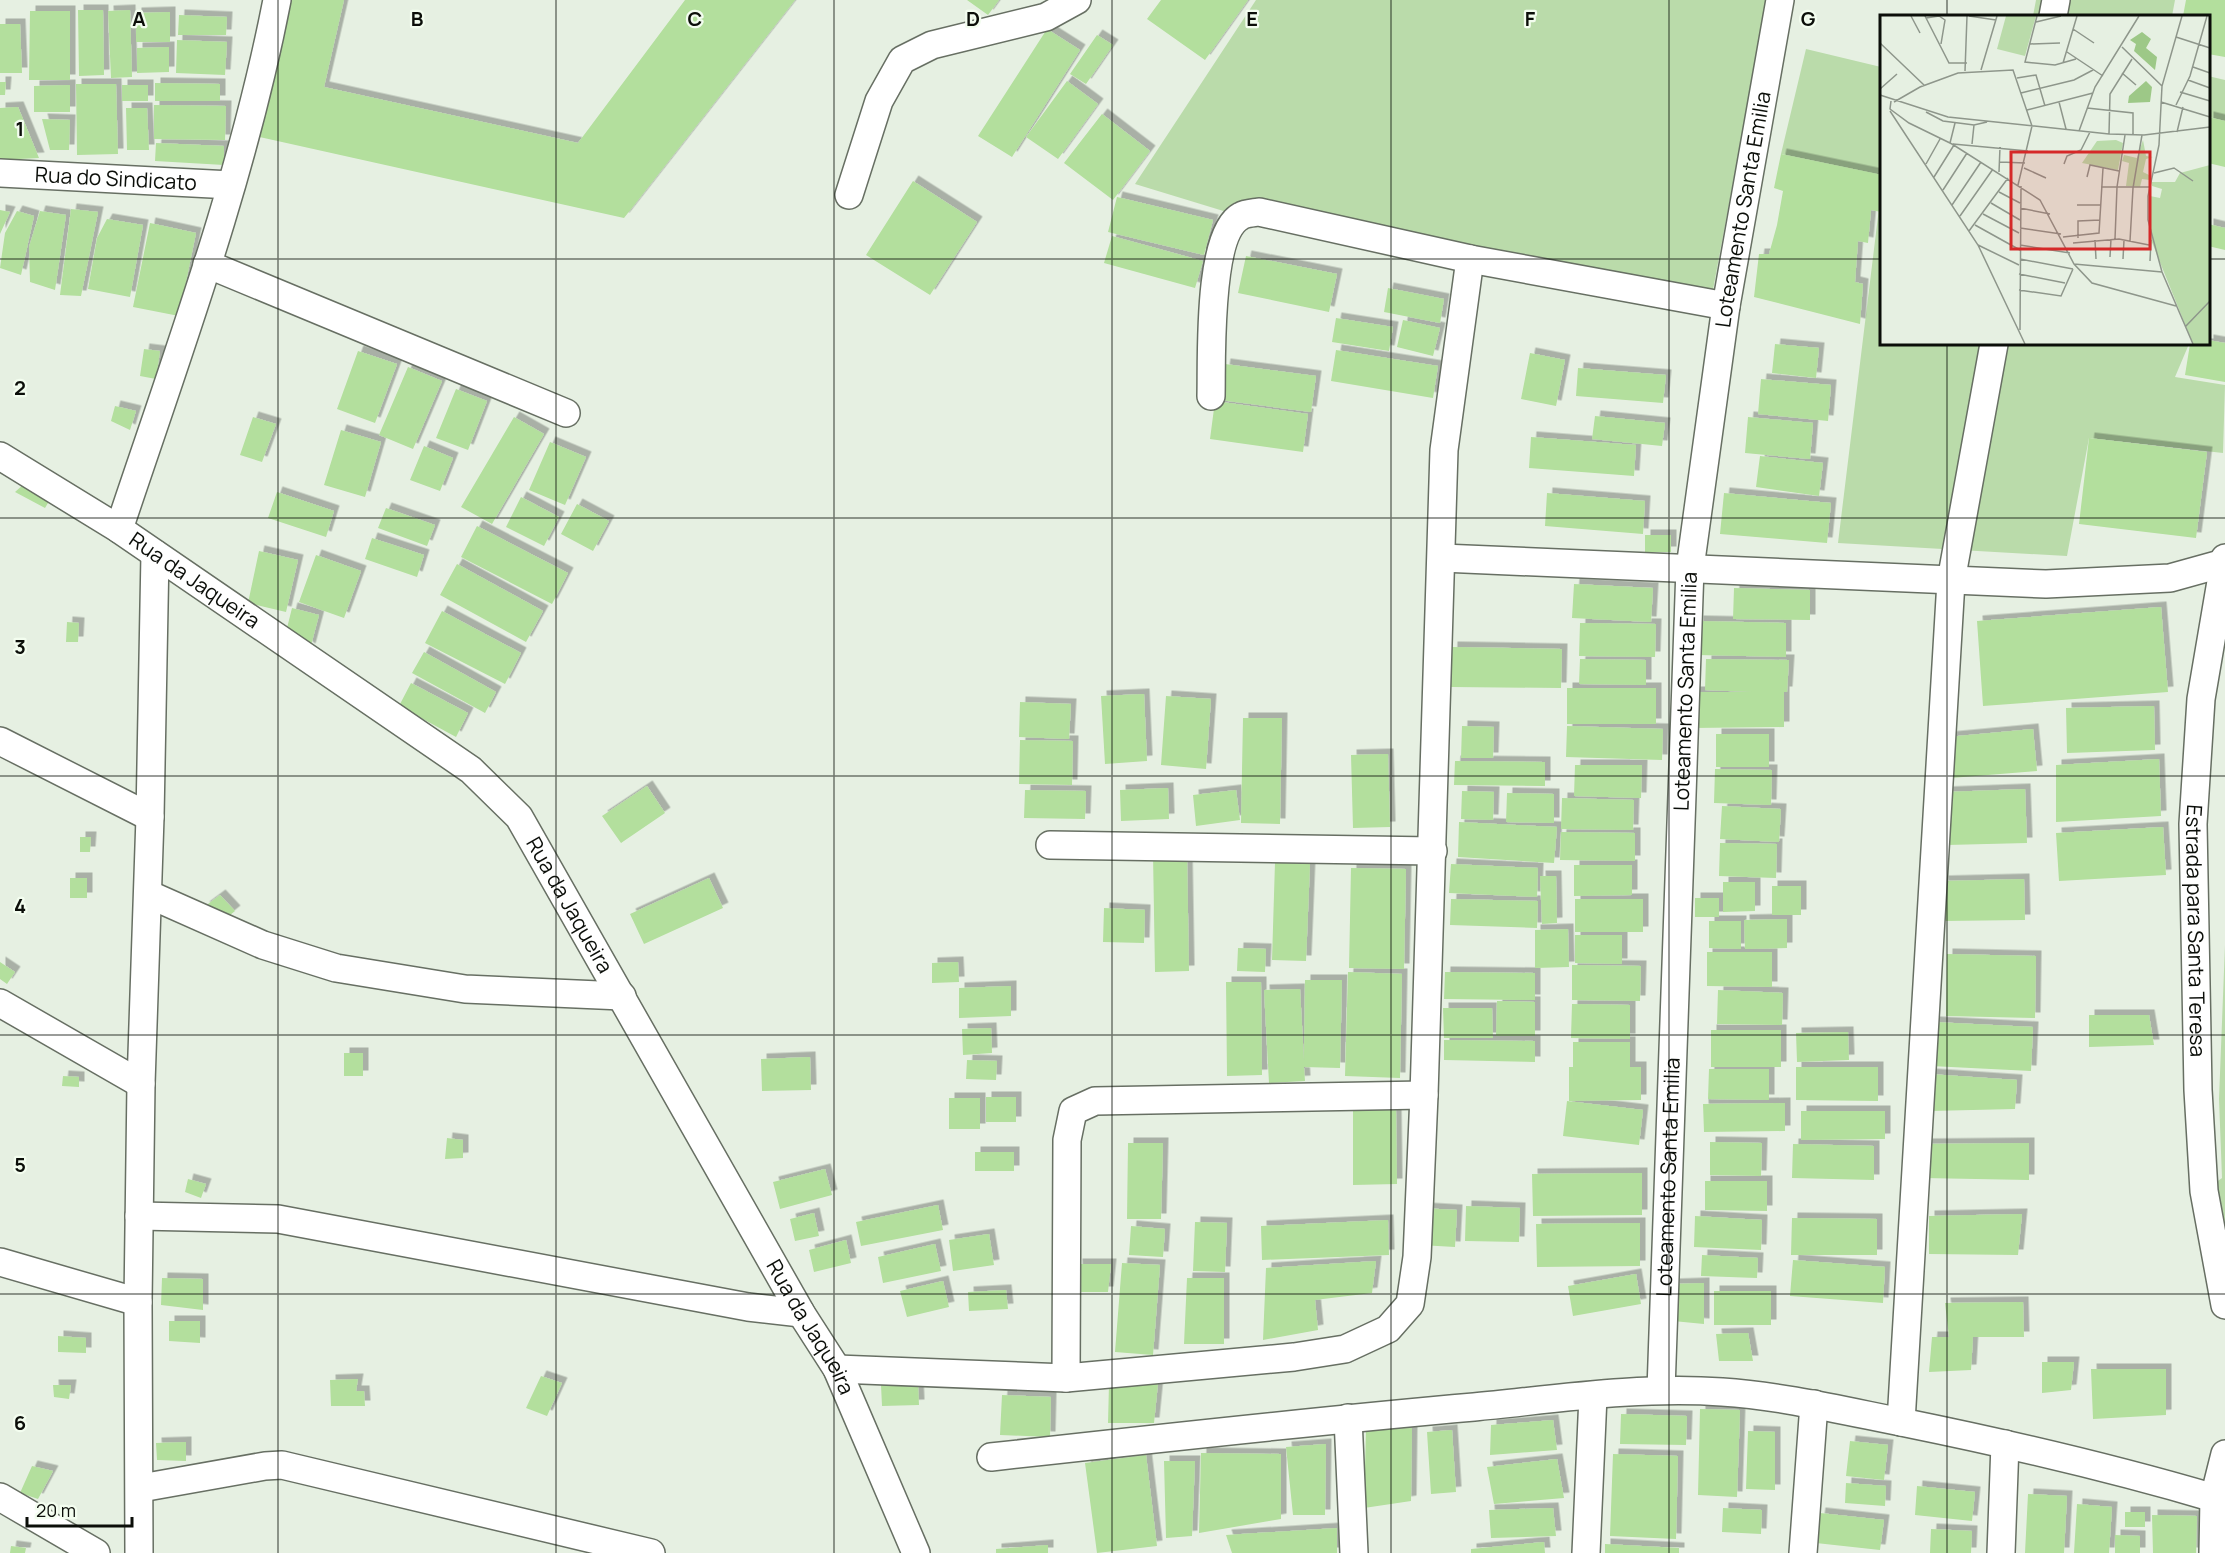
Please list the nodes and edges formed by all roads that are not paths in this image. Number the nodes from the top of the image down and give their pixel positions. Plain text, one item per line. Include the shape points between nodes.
1 (277, 0) edge
2 (1077, 0) edge
3 (1780, 0) edge
4 (2056, 0) edge
5 (2053, 15) edge
6 (0, 172) edge
7 (231, 185) junction
8 (849, 195) dead end
9 (1470, 259) junction
10 (207, 264) junction
11 (1726, 306) junction
12 (1994, 345) edge
13 (1211, 396) dead end
14 (566, 413) dead end
15 (0, 456) edge
16 (119, 529) junction
17 (155, 554) junction
18 (1442, 558) junction
19 (2224, 560) edge
20 (1690, 568) junction
21 (1951, 581) junction
22 (0, 741) edge
23 (150, 817) junction
24 (1050, 845) dead end
25 (1432, 851) junction
26 (148, 894) junction
27 (622, 996) junction
28 (0, 1003) edge
29 (141, 1084) junction
30 (1424, 1095) junction
31 (139, 1216) junction
32 (0, 1262) edge
33 (138, 1302) junction
34 (2225, 1305) edge
35 (801, 1313) junction
36 (837, 1369) junction
37 (1066, 1378) junction
38 (1661, 1390) junction
39 (1593, 1396) junction
40 (1814, 1404) junction
41 (1348, 1418) junction
42 (1900, 1422) junction
43 (2005, 1444) junction
44 (2225, 1454) edge
45 (991, 1457) dead end
46 (141, 1488) junction
47 (0, 1497) edge
48 (2214, 1498) junction
49 (96, 1553) edge
50 (139, 1553) edge
51 (651, 1553) edge
52 (916, 1553) edge
53 (1354, 1553) edge
54 (1586, 1553) edge
55 (1803, 1553) edge
56 (2001, 1553) edge
57 (2213, 1553) edge

1 - 7 street
2 - 8 street via 1046,17 932,45 902,60 879,101
3 - 11 street, Loteamento Santa Emilia
4 - 5 street
6 - 7 street, Rua do Sindicato
7 - 10 street
9 - 11 street
9 - 13 street via 1259,212 1240,216 1226,233 1216,265
9 - 18 street via 1444,450
10 - 14 street
10 - 16 street
11 - 20 street, Loteamento Santa Emilia
12 - 21 street
15 - 16 street, Rua da Jaqueira
16 - 17 street, Rua da Jaqueira
17 - 23 street
17 - 27 street, Rua da Jaqueira via 471,770 519,817
18 - 20 street
18 - 25 street
19 - 21 street via 2170,578 2046,584
19 - 34 street, Estrada para Santa Teresa via 2201,699 2193,824 2204,1191
20 - 21 street
20 - 38 street, Loteamento Santa Emilia
21 - 42 street
22 - 23 street
23 - 26 street
24 - 25 street
25 - 30 street
26 - 27 street via 263,945 336,968 465,989
26 - 29 street
27 - 35 street, Rua da Jaqueira
28 - 29 street
29 - 31 street
30 - 37 street via 1417,1257 1410,1304 1388,1329 1344,1349
30 - 37 street via 1095,1101 1073,1111 1067,1140
31 - 33 street
31 - 35 street via 278,1219 748,1307
32 - 33 street
33 - 46 street
35 - 36 street, Rua da Jaqueira
36 - 37 street
36 - 52 street, Rua da Jaqueira
38 - 39 street
38 - 40 street via 1723,1392
39 - 41 street
39 - 54 street
40 - 42 street
40 - 55 street
41 - 45 street
41 - 53 street
42 - 43 street
43 - 48 street
43 - 56 street
44 - 48 street
46 - 50 street
46 - 51 street via 282,1465
47 - 49 street
48 - 57 street

